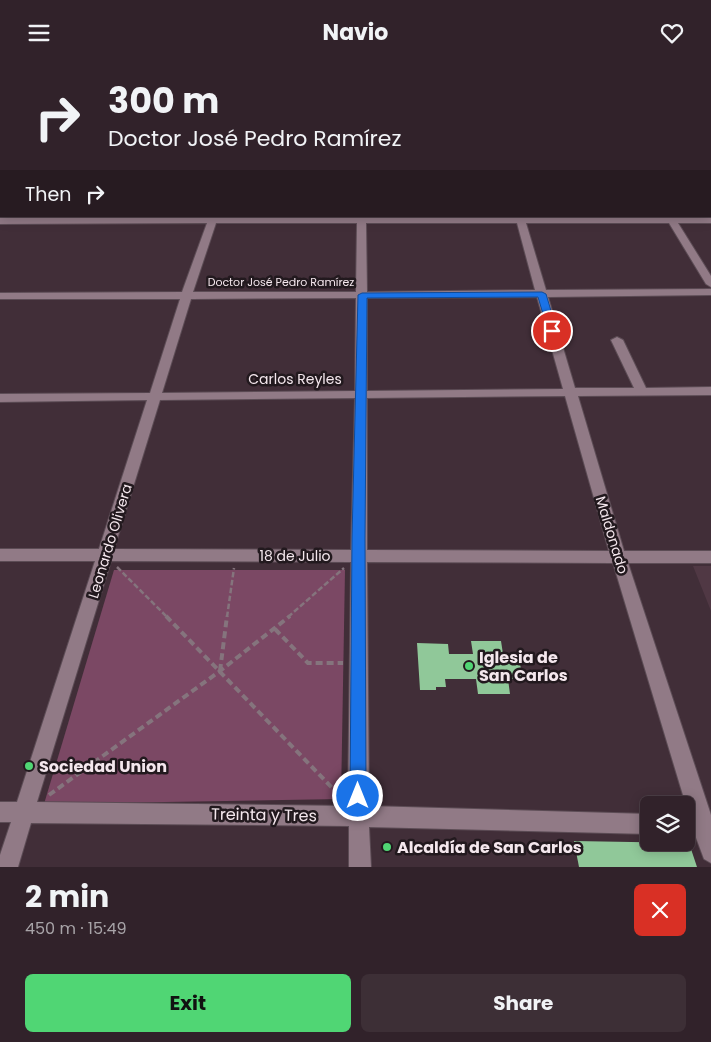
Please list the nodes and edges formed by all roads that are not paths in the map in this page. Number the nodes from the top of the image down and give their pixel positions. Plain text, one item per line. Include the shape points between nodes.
1 (213, 218) edge
2 (362, 218) edge
3 (520, 218) edge
4 (670, 218) edge
5 (1, 220) edge
6 (711, 220) edge
7 (711, 284) edge
8 (711, 292) edge
9 (187, 294) junction
10 (542, 294) junction
11 (362, 295) junction
12 (0, 296) edge
13 (617, 340) dead end
14 (711, 391) edge
15 (570, 392) junction
16 (642, 392) junction
17 (360, 394) junction
18 (156, 396) junction
19 (0, 397) edge
20 (0, 555) edge
21 (106, 556) junction
22 (358, 556) junction
23 (618, 557) junction
24 (711, 557) edge
25 (0, 812) edge
26 (25, 812) junction
27 (358, 816) junction
28 (640, 824) edge
29 (700, 825) edge
30 (711, 852) edge
31 (7, 867) edge
32 (360, 867) edge

1 - 2 street
1 - 5 street
1 - 9 street, Leonardo Olivera
2 - 3 street
2 - 11 street
3 - 4 street
3 - 10 street, Maldonado
4 - 6 street
4 - 7 street
8 - 10 street, Doctor José Pedro Ramírez
9 - 11 street, Doctor José Pedro Ramírez
9 - 12 street, Doctor José Pedro Ramírez
9 - 18 street, Leonardo Olivera
10 - 11 street, Doctor José Pedro Ramírez
10 - 15 street, Maldonado
11 - 17 street
13 - 16 street
14 - 16 street, Carlos Reyles
15 - 16 street, Carlos Reyles
15 - 17 street, Carlos Reyles
15 - 23 street, Maldonado
17 - 18 street, Carlos Reyles
17 - 22 street
18 - 19 street, Carlos Reyles
18 - 21 street, Leonardo Olivera
20 - 21 street, 18 de Julio
21 - 22 street, 18 de Julio
21 - 26 street, Leonardo Olivera
22 - 23 street, 18 de Julio
22 - 27 street
23 - 24 street, 18 de Julio
23 - 29 street, Maldonado
25 - 26 street, Treinta y Tres
26 - 27 street, Treinta y Tres
26 - 31 street, Leonardo Olivera
27 - 28 street, Treinta y Tres
27 - 32 street
29 - 30 street, Maldonado

